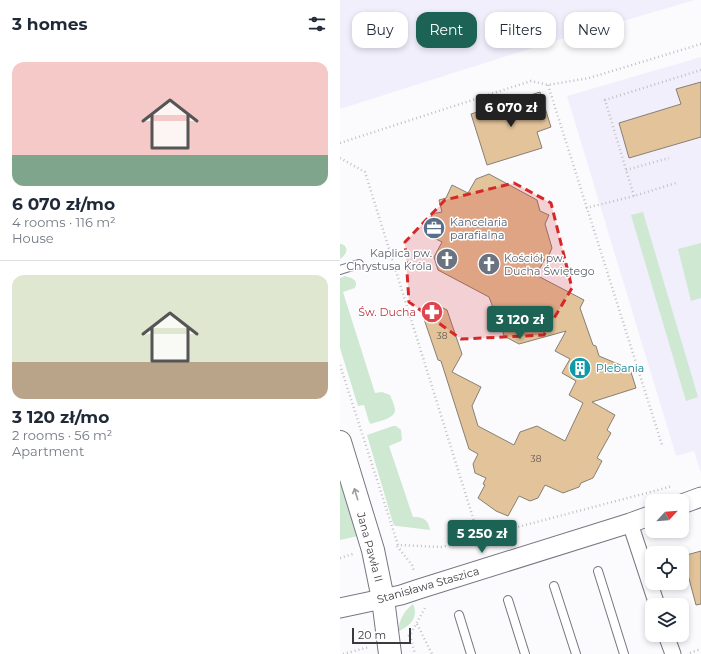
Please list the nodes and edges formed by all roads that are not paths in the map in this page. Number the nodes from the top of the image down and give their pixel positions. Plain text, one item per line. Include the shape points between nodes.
1 (359, 264) dead end
2 (340, 270) edge
3 (340, 442) edge
4 (701, 497) edge
5 (689, 501) edge
6 (645, 518) edge
7 (630, 523) junction
8 (598, 571) dead end
9 (554, 586) dead end
10 (655, 598) edge
11 (383, 599) junction
12 (508, 600) dead end
13 (340, 608) edge
14 (459, 615) dead end
15 (668, 642) edge
16 (390, 654) edge
17 (471, 654) edge
18 (525, 654) edge
19 (576, 654) edge
20 (624, 654) edge
21 (672, 654) edge

1 - 2 lane
11 -> 3 main road, Jana Pawła II via 372,550
4 - 5 street
6 - 7 street, Stanisława Staszica
7 - 10 street
7 - 11 street, Stanisława Staszica
8 - 20 lane
9 - 19 lane
11 - 13 street, Stanisława Staszica
11 - 16 main road, Jana Pawła II
12 - 18 lane
14 - 17 lane
15 - 21 street

